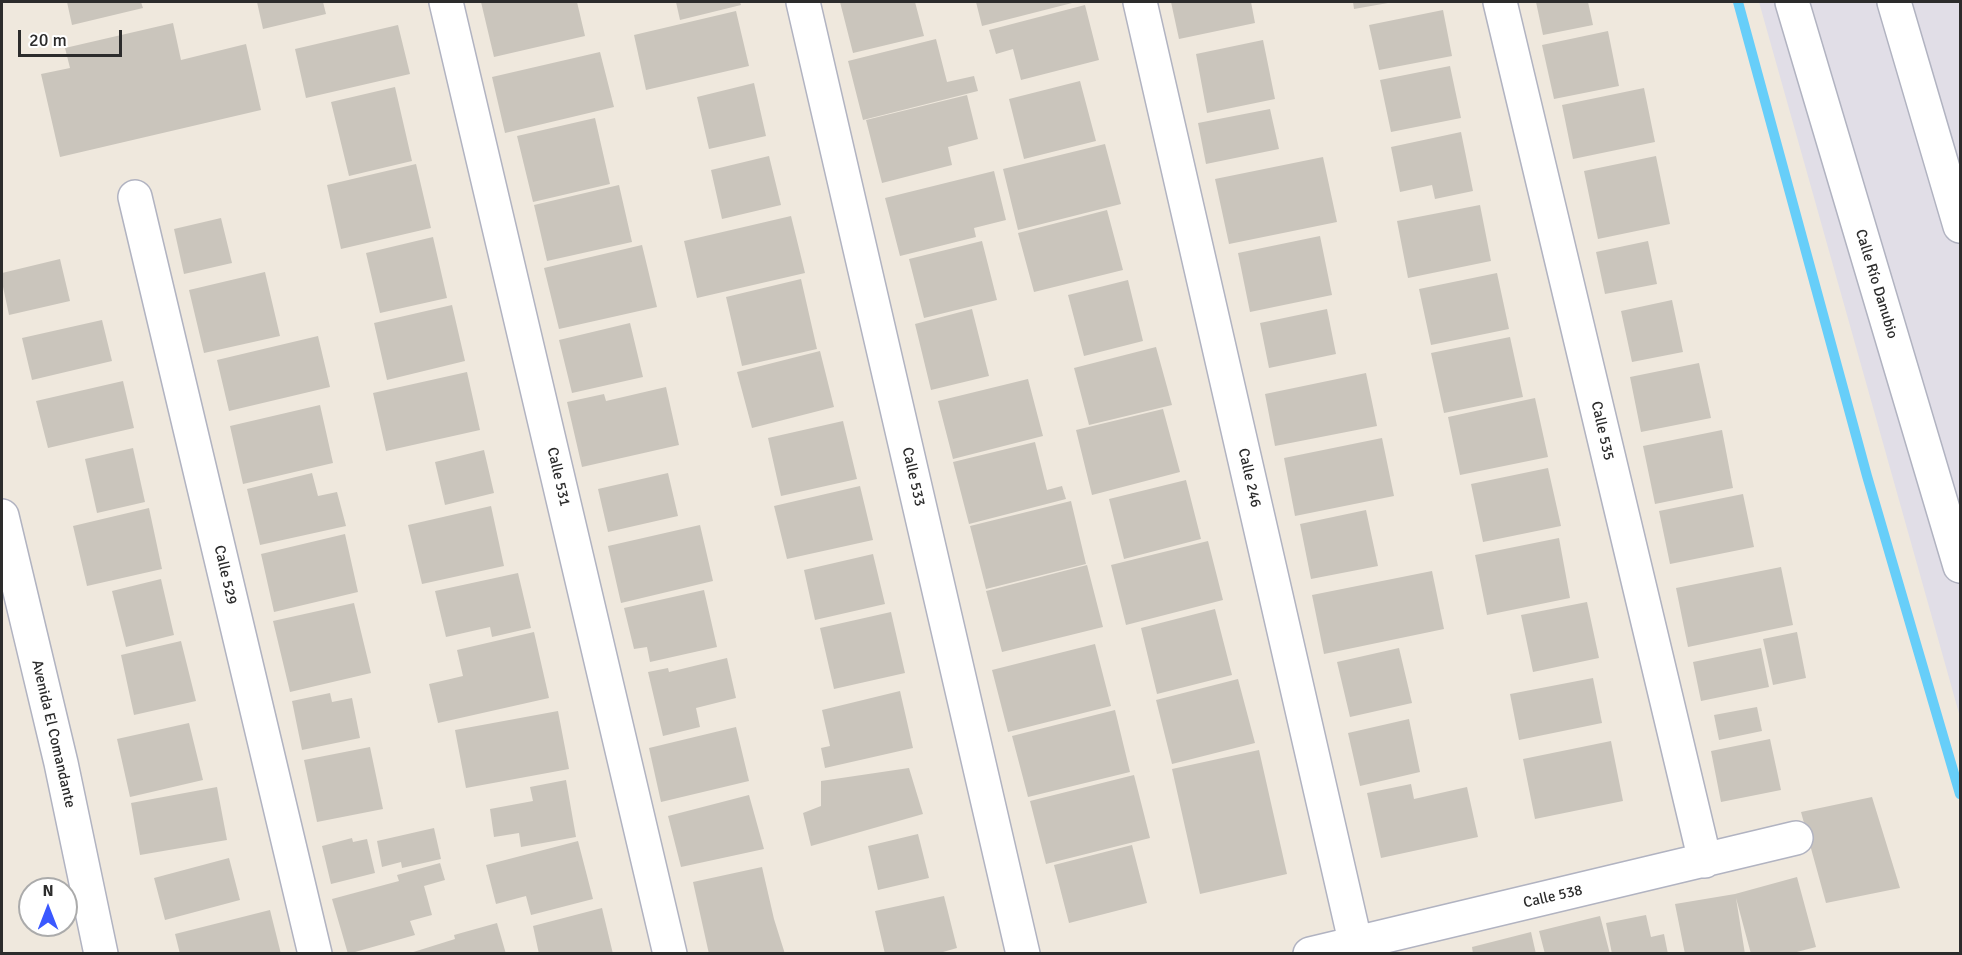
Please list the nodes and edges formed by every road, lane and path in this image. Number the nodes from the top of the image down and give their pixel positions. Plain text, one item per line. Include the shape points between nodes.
1 (446, 2) edge
2 (803, 2) edge
3 (1140, 2) edge
4 (1500, 2) edge
5 (1894, 2) edge
6 (1800, 3) edge
7 (135, 197) dead end
8 (1960, 226) edge
9 (2, 516) edge
10 (1960, 566) edge
11 (1796, 838) dead end
12 (1705, 861) junction
13 (1357, 948) edge
14 (101, 954) edge
15 (315, 954) edge
16 (670, 954) edge
17 (1023, 954) edge
18 (1310, 954) edge

1 - 16 street, Calle 531
2 - 17 street, Calle 533
3 - 13 street, Calle 246
4 - 12 street, Calle 535
5 - 8 street
6 - 10 street, Calle Río Danubio
7 - 15 street, Calle 529
9 - 14 street, Avenida El Comandante via 61,763
11 - 12 street, Calle 538
12 - 13 street, Calle 538
13 - 18 street, Calle 538

